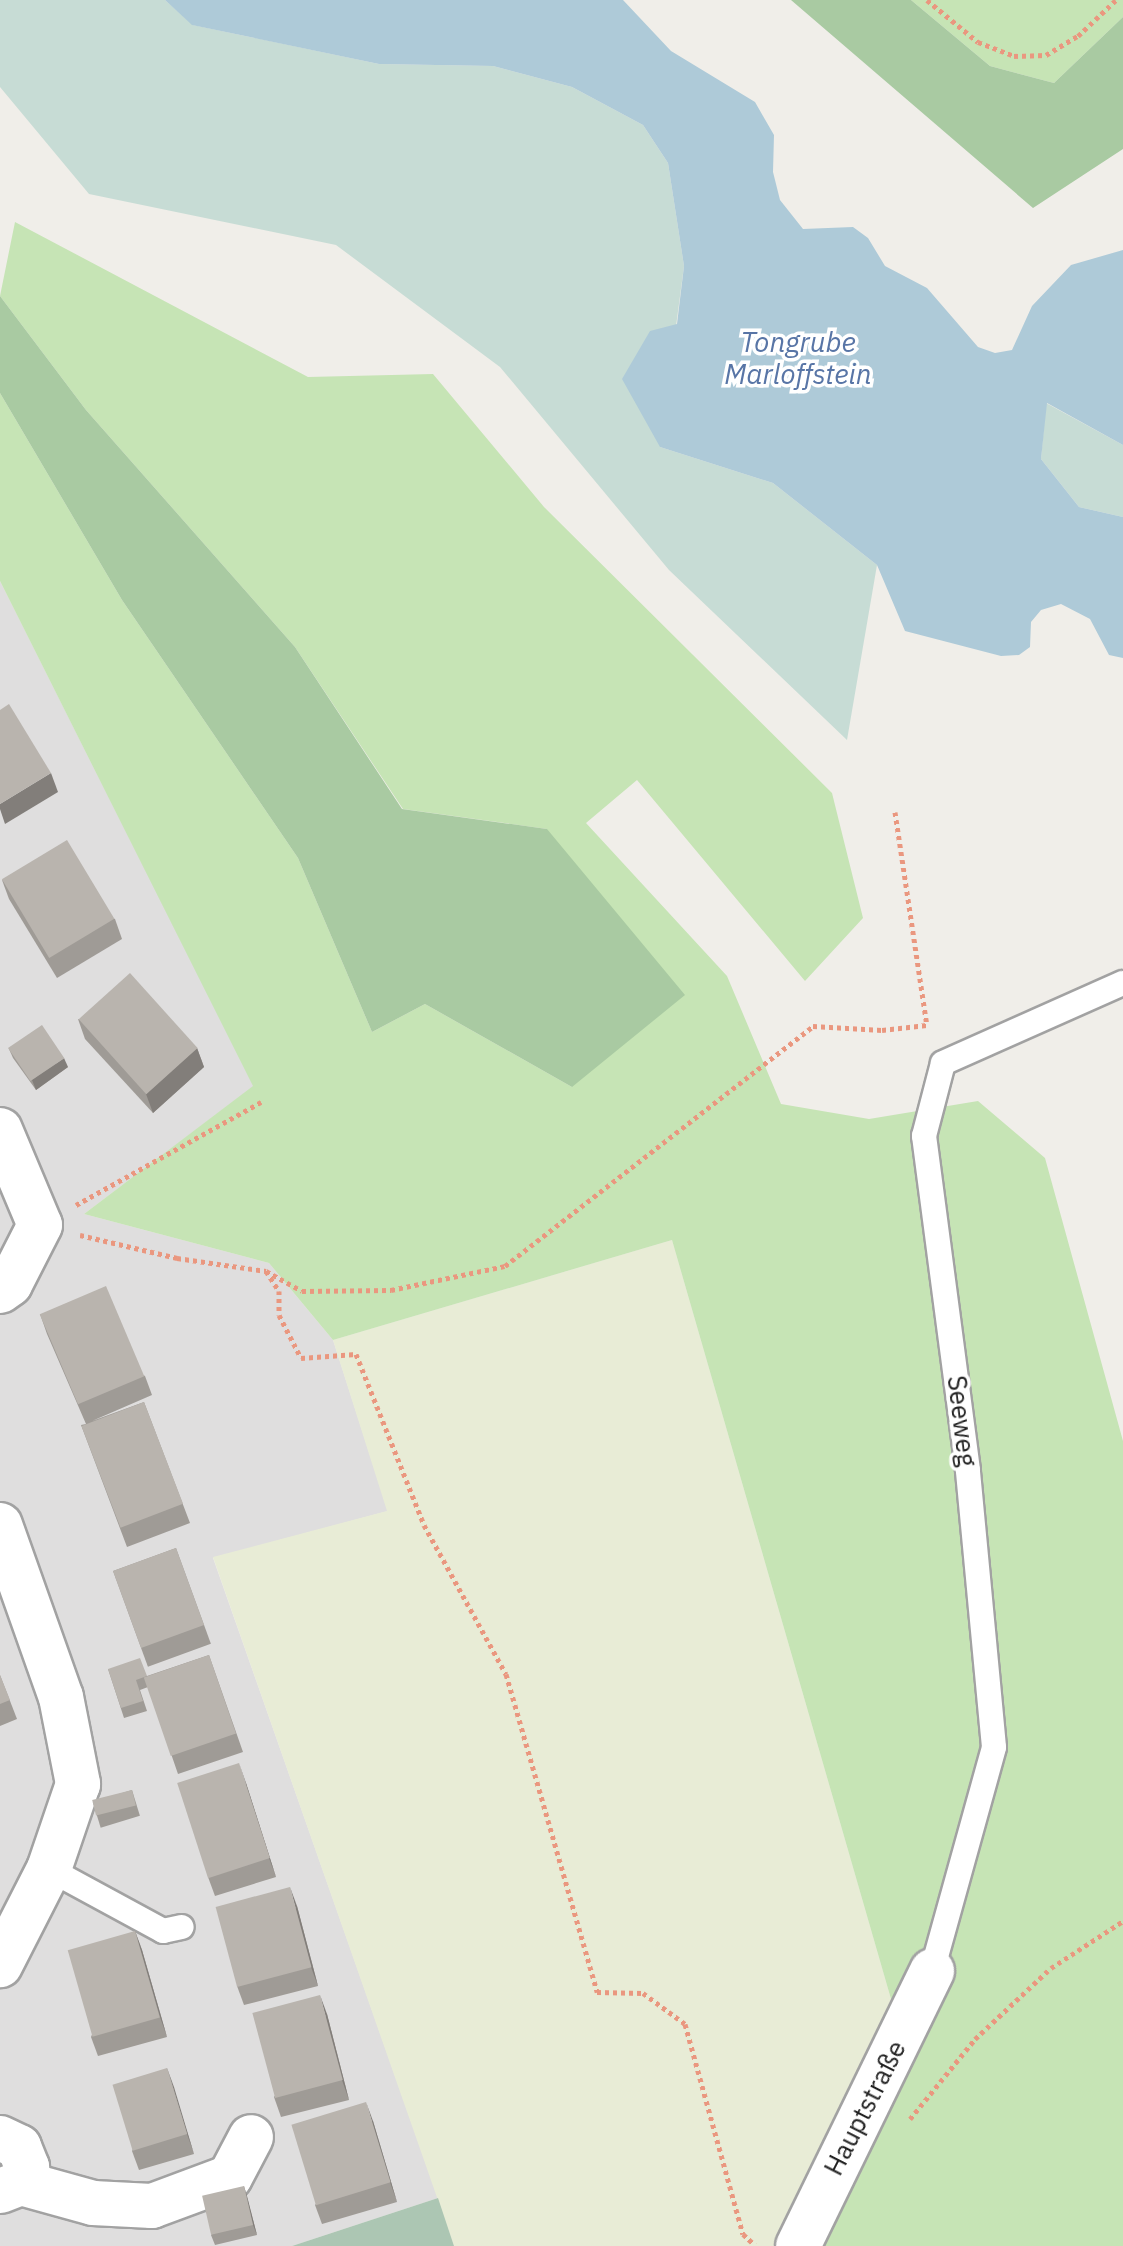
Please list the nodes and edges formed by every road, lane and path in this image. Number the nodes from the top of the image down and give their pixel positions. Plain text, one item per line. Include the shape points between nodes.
1 (927, 0) edge
2 (1116, 0) edge
3 (895, 812) dead end
4 (1123, 983) edge
5 (927, 1025) junction
6 (943, 1063) junction
7 (261, 1102) dead end
8 (0, 1130) edge
9 (40, 1225) junction
10 (266, 1271) junction
11 (0, 1291) edge
12 (0, 1525) edge
13 (49, 1869) junction
14 (1123, 1921) edge
15 (182, 1927) dead end
16 (0, 1965) edge
17 (932, 1971) joint
18 (907, 2123) dead end
19 (251, 2137) dead end
20 (0, 2138) edge
21 (10, 2187) edge
22 (756, 2246) edge
23 (798, 2246) edge

1 - 2 path via 978,42 1014,56 1046,55 1078,36
3 - 5 path
4 - 6 lane
5 - 6 path
5 - 10 path via 882,1030 813,1026 505,1266 391,1290 302,1291
6 - 17 lane, Seeweg via 924,1136 968,1470 994,1747
7 - 9 path
8 - 9 street
9 - 10 path via 177,1258
9 - 11 street via 10,1284
10 - 22 path via 279,1291 279,1315 301,1358 356,1354 424,1525 506,1674 597,1992 643,1993 685,2024 743,2234
12 - 13 street via 61,1697 78,1784
13 - 15 lane via 163,1931
13 - 16 street
14 - 18 path via 1040,1978 975,2039
17 - 23 street, Hauptstraße
19 - 21 street via 230,2177 152,2206 93,2203
20 - 21 street via 25,2154 27,2167

